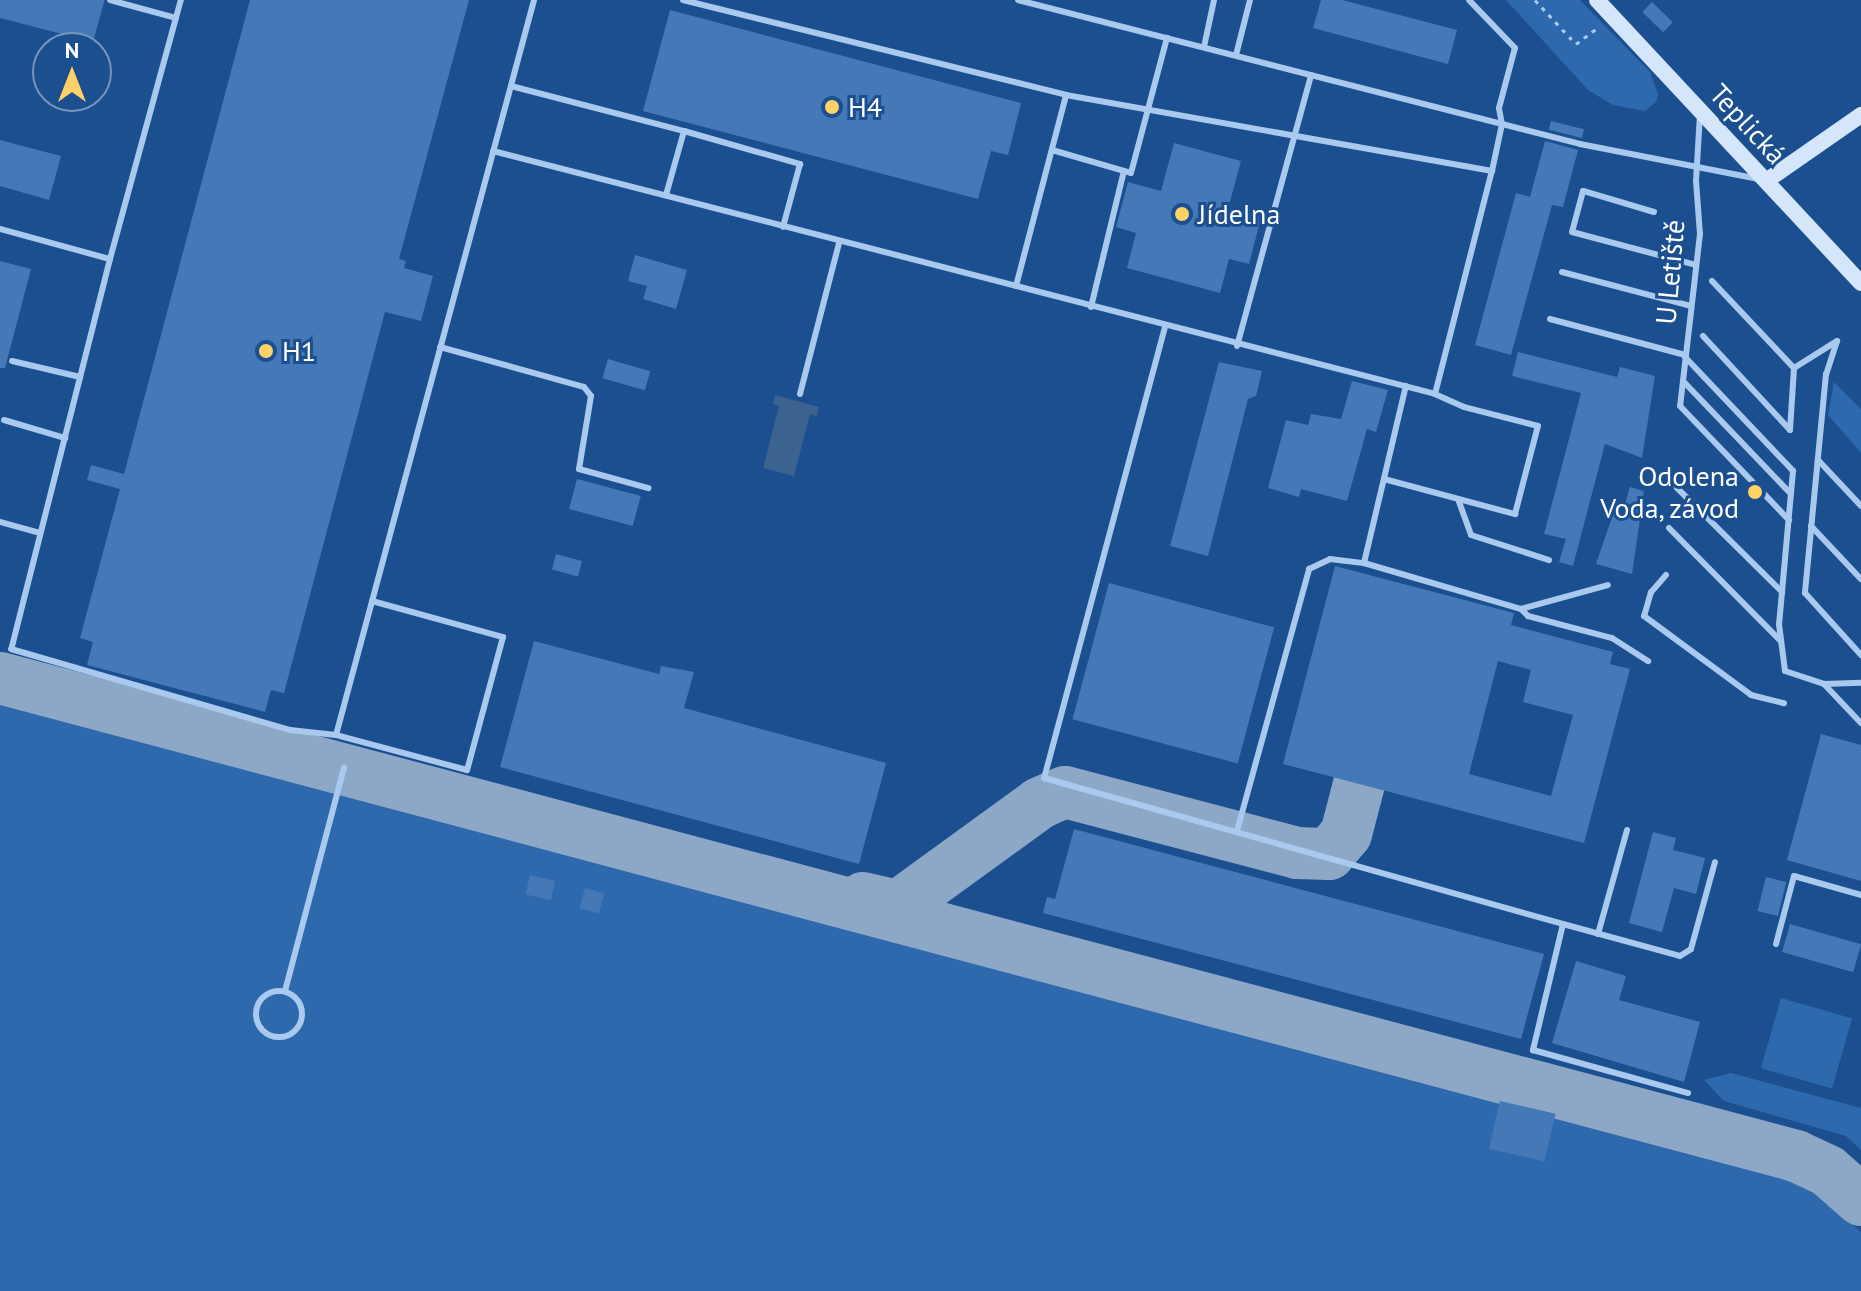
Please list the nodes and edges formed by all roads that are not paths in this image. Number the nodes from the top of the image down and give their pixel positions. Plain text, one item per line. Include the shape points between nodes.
1 (110, 0) edge
2 (181, 0) edge
3 (534, 0) edge
4 (683, 0) edge
5 (1018, 0) edge
6 (1214, 0) edge
7 (1250, 0) edge
8 (1469, 0) edge
9 (1597, 0) edge
10 (176, 18) junction
11 (1167, 38) junction
12 (1204, 47) junction
13 (1236, 55) junction
14 (1311, 75) junction
15 (511, 86) junction
16 (1066, 95) junction
17 (1700, 110) junction
18 (1148, 111) junction
19 (1861, 115) edge
20 (1502, 124) junction
21 (684, 131) junction
22 (1290, 139) junction
23 (1052, 150) junction
24 (493, 151) junction
25 (1696, 166) junction
26 (1124, 171) junction
27 (1492, 171) junction
28 (1766, 181) junction
29 (666, 195) junction
30 (1654, 212) dead end
31 (783, 227) junction
32 (0, 229) edge
33 (839, 243) junction
34 (110, 259) junction
35 (1696, 265) junction
36 (1562, 272) dead end
37 (1712, 281) dead end
38 (1861, 283) edge
39 (1016, 286) junction
40 (1691, 306) junction
41 (1091, 307) junction
42 (1550, 319) dead end
43 (1165, 327) junction
44 (1703, 336) dead end
45 (1237, 346) junction
46 (440, 347) junction
47 (1685, 356) junction
48 (12, 361) dead end
49 (1794, 368) junction
50 (80, 377) junction
51 (1683, 381) junction
52 (1406, 386) junction
53 (800, 394) dead end
54 (1435, 394) junction
55 (4, 420) dead end
56 (65, 438) junction
57 (1818, 460) junction
58 (1384, 479) junction
59 (1672, 483) dead end
60 (648, 488) dead end
61 (1791, 494) junction
62 (1458, 499) junction
63 (1861, 506) edge
64 (1789, 520) junction
65 (0, 522) edge
66 (1811, 526) junction
67 (1669, 528) dead end
68 (40, 533) junction
69 (1549, 560) dead end
70 (1364, 563) junction
71 (1666, 575) dead end
72 (1861, 579) edge
73 (1608, 585) dead end
74 (1782, 592) junction
75 (372, 601) junction
76 (1521, 609) junction
77 (1781, 641) junction
78 (1861, 655) edge
79 (1648, 661) dead end
80 (1861, 683) edge
81 (1824, 684) junction
82 (1784, 703) dead end
83 (1861, 723) edge
84 (336, 735) junction
85 (344, 768) dead end
86 (1627, 830) dead end
87 (1237, 831) junction
88 (1715, 862) dead end
89 (1861, 895) edge
90 (1563, 924) junction
91 (1598, 934) junction
92 (1776, 944) dead end
93 (285, 991) junction
94 (1688, 1093) dead end

1 - 10 lane
2 - 10 lane
3 - 15 lane
4 - 16 lane
5 - 11 lane
6 - 12 lane
7 - 13 lane
8 - 20 lane via 1515,48 1499,108
9 - 17 main road, Teplická
10 - 34 lane
11 - 12 lane
11 - 18 lane
12 - 13 lane
13 - 14 lane
14 - 20 lane
14 - 22 lane
15 - 21 lane
15 - 24 lane
16 - 18 lane
16 - 23 lane
17 - 25 lane, U Letiště
17 - 28 main road, Teplická
18 - 22 lane
18 - 26 lane via 1131,173
19 - 28 main road
20 - 25 lane
20 - 27 lane
21 - 29 lane
21 - 31 lane via 800,164
22 - 27 lane
22 - 45 lane
23 - 26 lane
23 - 39 lane
24 - 29 lane
24 - 46 lane
25 - 28 lane
25 - 35 lane, U Letiště
26 - 41 lane
27 - 54 lane
28 - 38 main road, Teplická
29 - 31 lane
30 - 35 lane via 1583,191 1572,232
31 - 33 lane
32 - 34 lane
33 - 39 lane
33 - 53 lane
34 - 50 lane
35 - 40 lane, U Letiště
36 - 40 lane
37 - 49 lane
39 - 41 lane
40 - 47 lane, U Letiště
41 - 43 lane
42 - 47 lane
43 - 45 lane
43 - 87 lane via 1044,778
44 - 49 lane via 1790,430
45 - 52 lane
46 - 60 lane via 584,387 591,396 579,469
46 - 75 lane
47 - 51 lane, U Letiště
47 - 61 lane via 1793,471
48 - 50 lane
49 - 57 lane via 1837,341 1826,374
50 - 56 lane
51 - 61 lane
51 - 64 lane, U Letiště via 1680,406
52 - 54 lane
52 - 58 lane
54 - 62 lane via 1538,426 1515,514
55 - 56 lane
56 - 68 lane
57 - 63 lane
57 - 66 lane
58 - 62 lane
58 - 70 lane
59 - 74 lane
61 - 64 lane
62 - 69 lane via 1471,535
64 - 74 lane
65 - 68 lane
66 - 72 lane
66 - 78 lane via 1805,593
67 - 77 lane
68 - 84 lane via 11,649 275,726
70 - 76 lane
70 - 87 lane via 1330,559 1309,569
71 - 82 lane via 1651,592 1644,616 1751,695
73 - 76 lane
74 - 77 lane
75 - 84 lane
75 - 84 lane via 503,637 467,770
76 - 79 lane via 1528,616 1612,638
77 - 81 lane via 1785,671
80 - 81 lane
81 - 83 lane
85 - 93 lane
86 - 91 lane
87 - 90 lane
88 - 91 lane via 1691,949 1680,956
89 - 92 lane via 1794,876
90 - 91 lane
90 - 94 lane via 1533,1050
93 - 93 lane via 300,1004 301,1023 286,1036 273,1036 258,1024 257,1004 272,991

